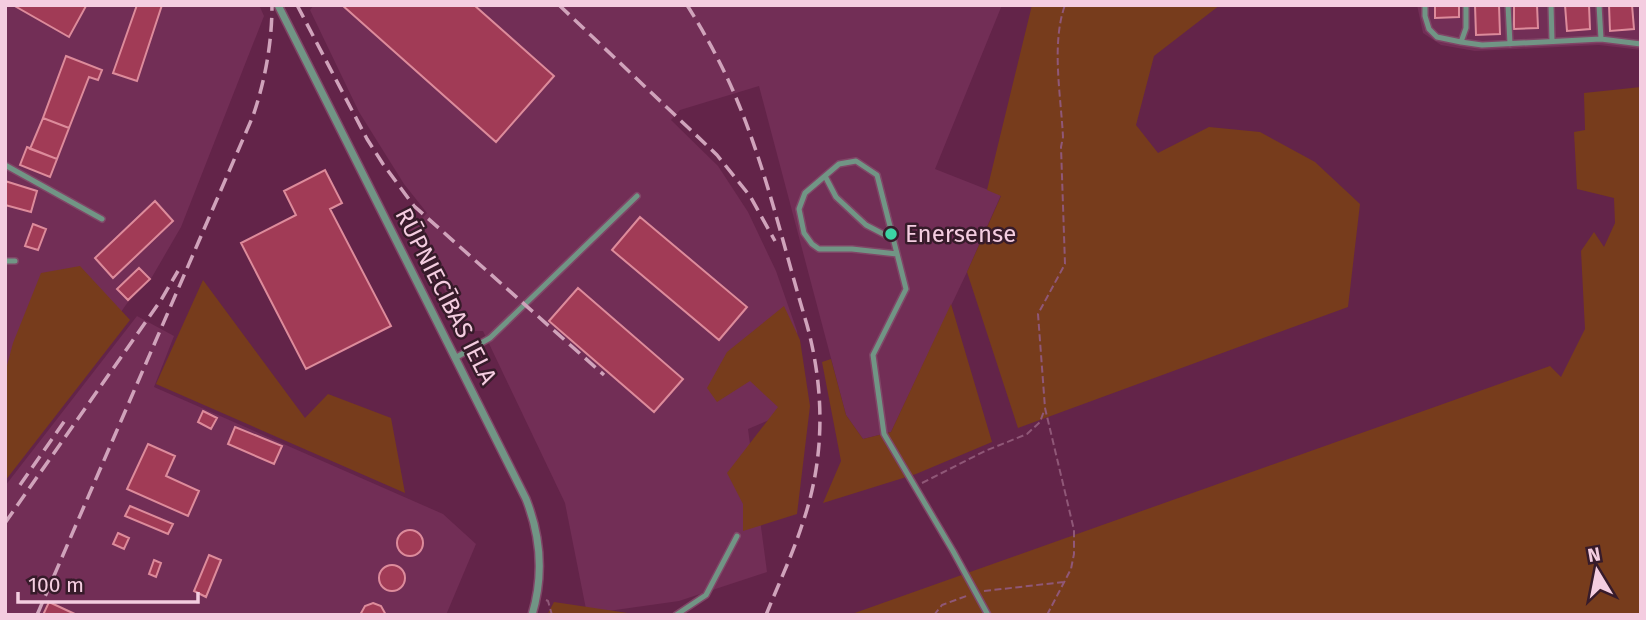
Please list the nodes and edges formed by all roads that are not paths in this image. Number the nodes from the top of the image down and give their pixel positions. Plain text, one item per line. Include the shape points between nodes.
1 (278, 5) edge
2 (1425, 5) edge
3 (1466, 5) edge
4 (1508, 5) edge
5 (1551, 5) edge
6 (1599, 5) edge
7 (1601, 39) junction
8 (1552, 41) junction
9 (1461, 42) junction
10 (1510, 44) junction
11 (1641, 44) edge
12 (5, 166) edge
13 (825, 176) junction
14 (637, 196) dead end
15 (102, 219) dead end
16 (894, 239) junction
17 (897, 254) junction
18 (5, 261) edge
19 (15, 261) dead end
20 (455, 358) junction
21 (737, 536) dead end
22 (532, 615) edge
23 (677, 615) edge
24 (988, 615) edge

1 - 20 street, RŪPNIECĪBAS IELA
2 - 9 lane via 1429,29 1437,37
3 - 9 lane
4 - 10 lane
5 - 8 lane
6 - 7 lane
7 - 8 lane
7 - 11 lane
8 - 10 lane
9 - 10 lane
12 - 15 lane
13 - 16 lane via 836,197 866,225
13 - 16 lane via 839,164 856,161 877,175
13 - 17 lane via 805,193 799,209 804,233 812,244 819,249
14 - 20 lane via 490,338
16 - 17 lane
17 - 24 lane via 906,289 873,355 884,434
18 - 19 lane
20 - 22 street, RŪPNIECĪBAS IELA via 531,513 540,555
21 - 23 lane via 706,594

